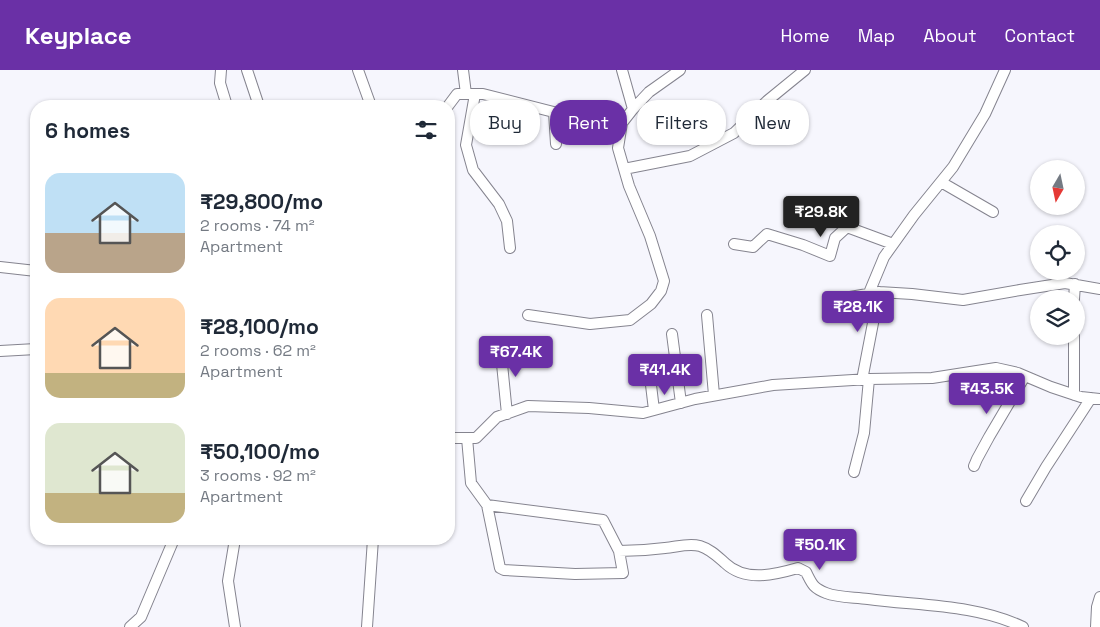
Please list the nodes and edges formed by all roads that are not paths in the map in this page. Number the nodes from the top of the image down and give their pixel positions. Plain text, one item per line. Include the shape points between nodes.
1 (221, 70) edge
2 (247, 70) edge
3 (358, 70) edge
4 (463, 70) edge
5 (622, 70) edge
6 (680, 70) edge
7 (805, 70) edge
8 (1005, 70) edge
9 (470, 94) junction
10 (225, 100) edge
11 (257, 100) edge
12 (369, 100) edge
13 (453, 100) edge
14 (633, 109) junction
15 (550, 111) edge
16 (627, 117) edge
17 (618, 145) edge
18 (624, 168) junction
19 (941, 182) junction
20 (993, 212) dead end
21 (734, 244) dead end
22 (893, 244) junction
23 (510, 248) dead end
24 (0, 268) edge
25 (30, 270) edge
26 (1074, 284) junction
27 (1100, 289) edge
28 (1074, 290) edge
29 (874, 293) junction
30 (833, 300) dead end
31 (707, 314) dead end
32 (528, 315) dead end
33 (672, 334) dead end
34 (500, 344) dead end
35 (1074, 345) edge
36 (30, 349) edge
37 (0, 351) edge
38 (1025, 376) junction
39 (865, 379) junction
40 (651, 385) dead end
41 (714, 395) junction
42 (1074, 395) junction
43 (1096, 399) edge
44 (682, 402) junction
45 (654, 410) junction
46 (507, 414) junction
47 (455, 438) edge
48 (468, 438) junction
49 (974, 466) dead end
50 (854, 472) dead end
51 (1026, 502) dead end
52 (487, 505) junction
53 (172, 545) edge
54 (234, 545) edge
55 (373, 545) edge
56 (619, 551) junction
57 (1100, 597) edge
58 (368, 625) edge
59 (130, 627) edge
60 (235, 627) edge
61 (1023, 627) edge
62 (1096, 627) edge

1 - 10 street via 220,83
2 - 11 street
3 - 12 street
4 - 9 street
5 - 14 street
6 - 14 street via 648,92
7 - 18 street via 734,133 690,156
8 - 19 street via 985,114
9 - 13 street via 458,94
9 - 15 street via 484,94
9 - 23 street via 466,145 473,170 499,204 507,221
14 - 16 street
17 - 18 street
18 - 32 street via 664,281 662,291 630,320 590,324
19 - 20 street
19 - 22 street
21 - 22 street via 753,247 767,234 830,256 835,238 847,227
22 - 29 street via 884,257
24 - 25 street
26 - 27 street
26 - 28 street
26 - 29 street via 963,300
29 - 30 street
29 - 39 street
31 - 41 street
33 - 44 street
34 - 46 street
35 - 42 street
36 - 37 street
38 - 39 street via 996,368 932,378
38 - 42 street
38 - 49 street
39 - 41 street via 773,385
39 - 50 street via 864,433
40 - 45 street
41 - 44 street
42 - 43 street
43 - 51 street via 1046,467
44 - 45 street
45 - 46 street via 643,413 528,406
46 - 48 street via 497,417 476,438
47 - 48 street
48 - 52 street via 471,483
52 - 56 street via 602,520
52 - 56 street via 500,568 504,570 623,573
53 - 59 street via 142,617
54 - 60 street via 228,581
55 - 58 street
56 - 61 street via 690,544 702,546 744,574 763,575 798,568 806,572 813,586 827,594 939,605 984,614
57 - 62 street

